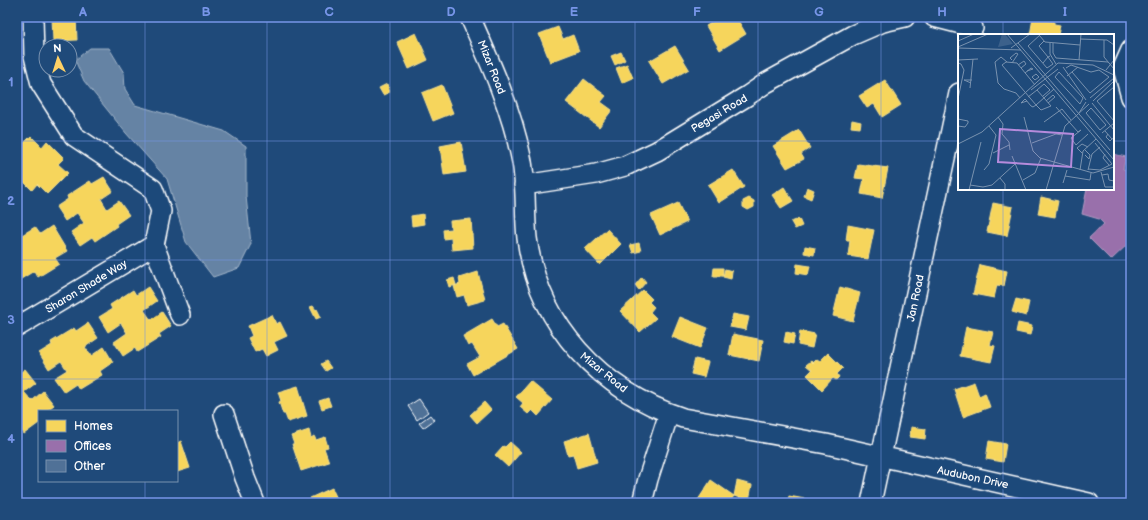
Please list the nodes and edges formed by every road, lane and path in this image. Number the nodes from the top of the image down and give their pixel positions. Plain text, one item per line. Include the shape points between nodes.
1 (32, 17) edge
2 (470, 17) edge
3 (905, 17) edge
4 (934, 17) edge
5 (973, 27) edge
6 (1131, 50) edge
7 (25, 57) edge
8 (1131, 97) edge
9 (958, 98) edge
10 (524, 185) junction
11 (154, 245) junction
12 (180, 315) dead end
13 (17, 327) edge
14 (669, 413) junction
15 (224, 414) dead end
16 (882, 457) junction
17 (255, 503) edge
18 (642, 503) edge
19 (871, 503) edge
20 (1089, 503) edge

1 - 7 street
2 - 10 street, Mizar Road via 505,99 521,158
3 - 10 street, Pegasi Road via 883,22 853,35 766,83 657,151 625,166 596,174
4 - 5 street
6 - 8 street via 1123,68
7 - 11 street via 74,136 153,189 161,211
9 - 16 street, Jan Road
10 - 14 street, Mizar Road via 527,237 533,273 547,306 563,332 582,356 616,385
11 - 12 street
11 - 13 street, Sharon Shade Way
14 - 16 street, Mizar Road via 683,418
14 - 18 street
15 - 17 street
16 - 19 street, Jan Road
16 - 20 street, Audubon Drive

